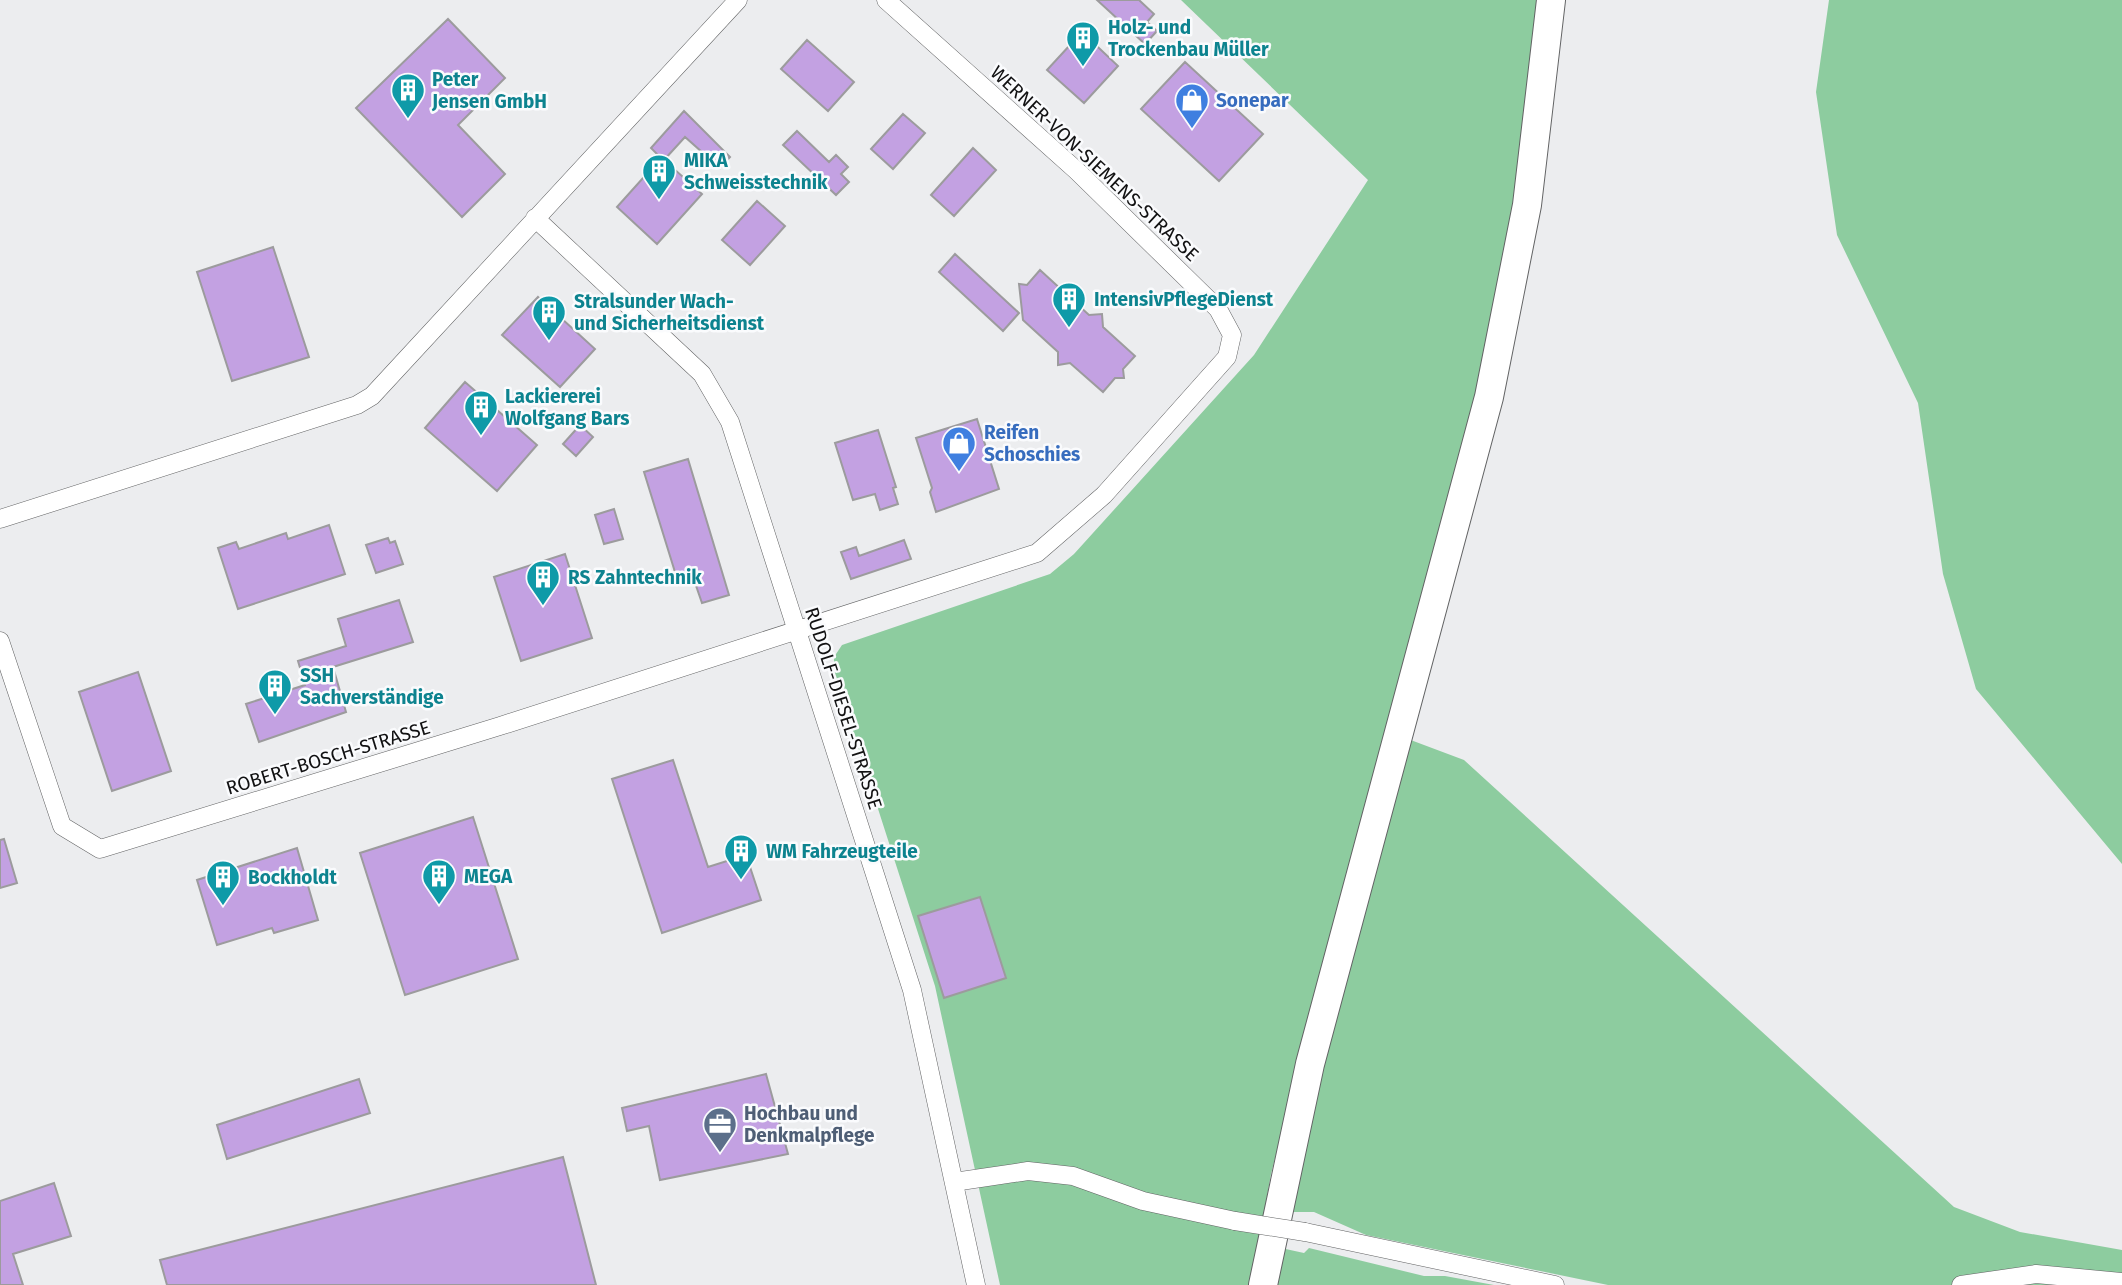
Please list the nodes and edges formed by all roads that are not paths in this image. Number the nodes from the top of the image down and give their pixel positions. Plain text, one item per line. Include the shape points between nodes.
1 (738, 0) edge
2 (886, 0) edge
3 (1551, 0) edge
4 (535, 218) junction
5 (0, 519) edge
6 (796, 628) junction
7 (0, 641) edge
8 (954, 1182) junction
9 (2122, 1282) edge
10 (976, 1285) edge
11 (1263, 1285) edge
12 (1555, 1285) edge
13 (1961, 1285) edge

1 - 4 street
2 - 6 street, WERNER-VON-SIEMENS-STRASSE via 1077,171 1218,309 1232,335 1227,357 1113,485 1037,553
3 - 11 highway via 1527,205 1492,384 1314,1052
4 - 5 street via 442,323 372,396 357,405
4 - 6 street, RUDOLF-DIESEL-STRASSE via 693,365 717,394
6 - 7 street, ROBERT-BOSCH-STRASSE via 500,726 100,849 62,826
6 - 8 street, RUDOLF-DIESEL-STRASSE via 912,990
8 - 10 street, RUDOLF-DIESEL-STRASSE
8 - 12 street, bridge via 1028,1171 1073,1176 1143,1201
9 - 13 street via 2036,1274

